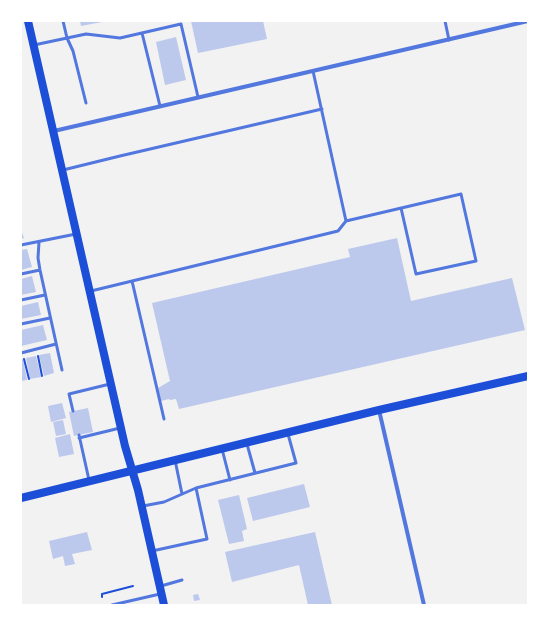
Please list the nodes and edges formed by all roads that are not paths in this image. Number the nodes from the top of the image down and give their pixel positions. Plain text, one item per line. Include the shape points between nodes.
1 (28, 21) edge
2 (63, 21) edge
3 (445, 21) edge
4 (528, 21) edge
5 (142, 33) junction
6 (67, 38) junction
7 (449, 40) junction
8 (34, 45) junction
9 (313, 71) junction
10 (198, 97) junction
11 (86, 103) dead end
12 (160, 106) junction
13 (322, 109) junction
14 (54, 131) junction
15 (63, 170) junction
16 (401, 208) junction
17 (346, 221) junction
18 (77, 233) junction
19 (39, 242) junction
20 (21, 246) edge
21 (40, 270) junction
22 (21, 274) edge
23 (132, 281) junction
24 (90, 291) junction
25 (45, 295) junction
26 (21, 300) edge
27 (50, 318) junction
28 (21, 324) edge
29 (56, 344) junction
30 (22, 352) edge
31 (62, 370) dead end
32 (528, 378) edge
33 (111, 384) junction
34 (379, 410) junction
35 (73, 411) dead end
36 (164, 419) dead end
37 (121, 428) junction
38 (288, 432) junction
39 (247, 442) junction
40 (222, 448) junction
41 (174, 460) junction
42 (132, 471) junction
43 (255, 473) junction
44 (230, 480) junction
45 (89, 482) junction
46 (196, 488) junction
47 (182, 494) junction
48 (21, 498) edge
49 (142, 507) junction
50 (152, 551) junction
51 (182, 580) dead end
52 (160, 590) junction
53 (112, 605) edge
54 (164, 605) edge
55 (424, 605) edge

1 - 8 main road
2 - 6 lane
3 - 7 lane
4 - 7 street
5 - 6 lane via 120,38 86,34
5 - 10 lane via 180,24
5 - 12 lane
6 - 8 lane
6 - 11 lane
7 - 9 street
8 - 14 main road
9 - 10 street
9 - 13 lane
10 - 12 street
12 - 14 street
13 - 15 lane
13 - 17 lane
14 - 15 main road
15 - 18 main road
16 - 16 lane via 461,194 476,261 416,274
16 - 17 lane
17 - 23 lane via 338,232
18 - 19 lane
18 - 24 main road
19 - 20 lane
19 - 21 lane
21 - 22 lane
21 - 25 lane
23 - 24 lane
23 - 36 lane
24 - 33 main road
25 - 26 lane
25 - 27 lane
27 - 28 lane
27 - 29 lane
29 - 30 lane
29 - 31 lane
32 - 34 main road
33 - 35 lane via 70,394
33 - 37 main road
34 - 38 main road
34 - 55 street
37 - 42 main road
37 - 45 lane via 79,436
38 - 39 main road
38 - 43 lane via 296,463
39 - 40 main road
39 - 43 lane
40 - 41 main road
40 - 44 lane
41 - 42 main road
41 - 47 lane
42 - 45 main road
42 - 49 main road
43 - 44 lane
44 - 46 lane
45 - 48 main road
46 - 47 lane
46 - 50 lane via 207,539
47 - 49 lane via 164,502
49 - 50 main road
50 - 52 main road
51 - 52 lane
52 - 53 lane
52 - 54 main road

